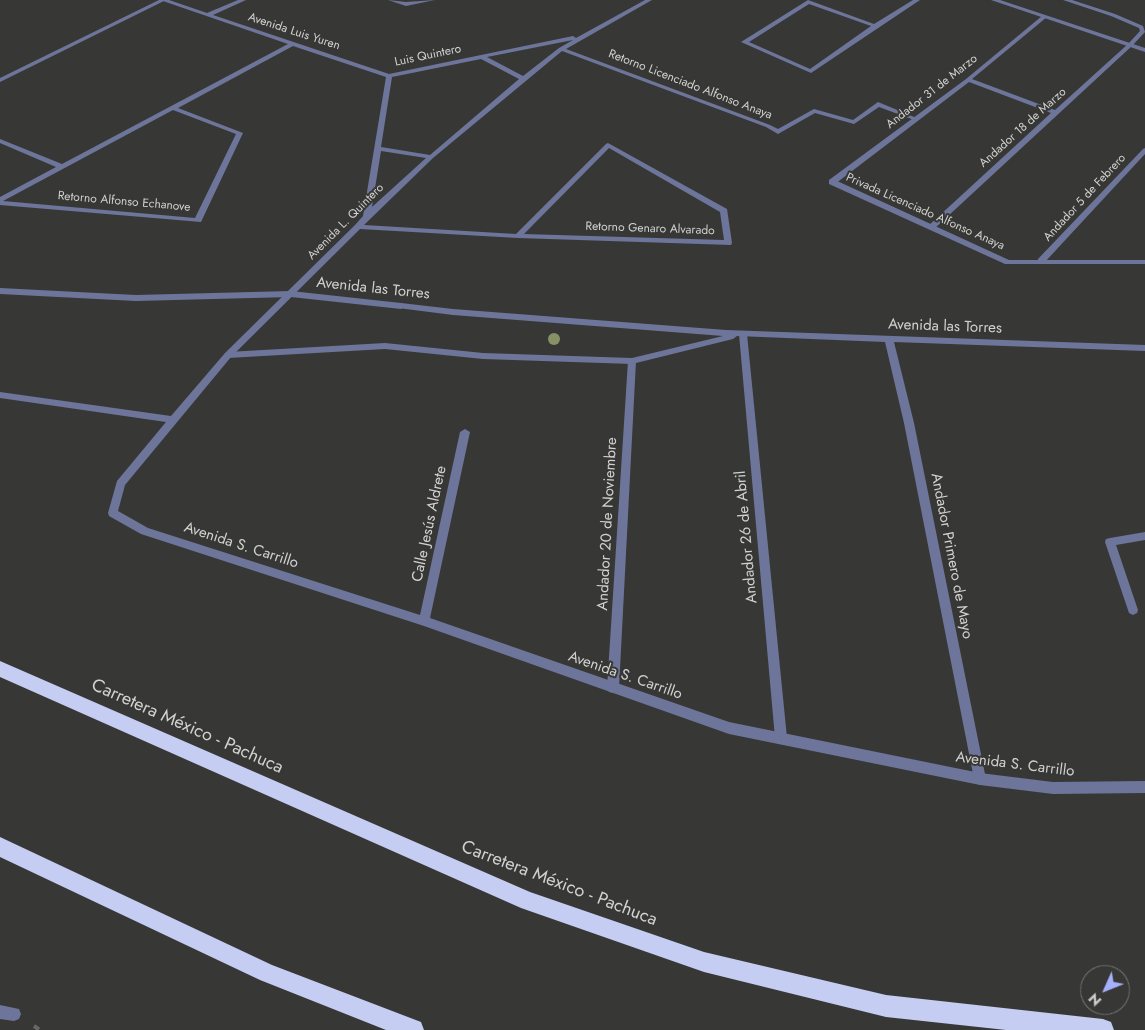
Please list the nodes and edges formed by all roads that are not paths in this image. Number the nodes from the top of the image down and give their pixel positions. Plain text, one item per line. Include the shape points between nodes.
1 (163, 0) edge
2 (243, 0) edge
3 (391, 0) edge
4 (432, 0) edge
5 (648, 0) edge
6 (917, 0) edge
7 (994, 0) edge
8 (1066, 0) edge
9 (207, 15) junction
10 (1044, 16) junction
11 (875, 26) junction
12 (581, 37) junction
13 (294, 43) junction
14 (1130, 45) junction
15 (561, 48) junction
16 (1145, 50) edge
17 (482, 57) junction
18 (389, 76) junction
19 (522, 79) junction
20 (0, 80) edge
21 (968, 80) junction
22 (173, 108) junction
23 (1056, 113) junction
24 (916, 119) junction
25 (0, 141) edge
26 (377, 148) junction
27 (1145, 150) edge
28 (431, 157) junction
29 (62, 168) junction
30 (832, 182) joint
31 (0, 202) edge
32 (367, 216) junction
33 (358, 227) junction
34 (931, 227) junction
35 (518, 236) junction
36 (1041, 261) junction
37 (1145, 262) edge
38 (0, 291) edge
39 (291, 294) junction
40 (743, 334) junction
41 (889, 339) junction
42 (1145, 348) edge
43 (228, 355) junction
44 (632, 361) junction
45 (0, 394) edge
46 (172, 420) junction
47 (465, 432) dead end
48 (113, 513) joint
49 (1145, 536) edge
50 (1133, 610) dead end
51 (424, 621) junction
52 (0, 669) edge
53 (613, 688) junction
54 (781, 738) junction
55 (980, 779) junction
56 (1145, 787) edge
57 (0, 847) edge
58 (414, 1030) edge
59 (1103, 1030) edge

1 - 9 street, Avenida Luis Yuren
1 - 20 street
2 - 9 street
3 - 4 street via 406,4
5 - 12 street, Avenida L. Quintero
6 - 11 street
7 - 10 street
8 - 14 street, Andador 18 de Marzo via 1141,27 1143,31
9 - 13 street, Avenida Luis Yuren
10 - 14 street
10 - 21 street, Andador 31 de Marzo
11 - 11 street via 811,71 744,42 808,2
12 - 15 street, Avenida L. Quintero
12 - 17 street, Luis Quintero
13 - 18 street, Avenida Luis Yuren
13 - 22 street, Retorno Alfonso Echanove
14 - 16 street
14 - 23 street, Andador 18 de Marzo
15 - 19 street, Avenida L. Quintero
15 - 24 street, Retorno Licenciado Alfonso Anaya via 778,132 814,111 854,122 878,104
17 - 18 street, Luis Quintero
17 - 19 street
18 - 26 street, Luis Quintero
19 - 28 street, Avenida L. Quintero
21 - 23 street
21 - 24 street, Andador 31 de Marzo
22 - 29 street, Retorno Alfonso Echanove
22 - 31 street, Retorno Alfonso Echanove via 240,133 198,220
23 - 34 street, Andador 18 de Marzo
24 - 30 street, Andador 31 de Marzo
25 - 29 street
26 - 28 street
26 - 32 street, Luis Quintero
27 - 36 street, Andador 5 de Febrero
28 - 32 street, Avenida L. Quintero
29 - 31 street, Retorno Alfonso Echanove
30 - 34 street, Privada Licenciado Alfonso Anaya
32 - 33 street, Avenida L. Quintero
33 - 35 street, Retorno Genaro Alvarado
33 - 39 street, Avenida L. Quintero
34 - 36 street, Privada Licenciado Alfonso Anaya via 1008,262
35 - 35 street, Retorno Genaro Alvarado via 709,243 728,243 724,212 608,145
36 - 37 street
38 - 39 street, Avenida las Torres via 136,298
39 - 40 street, Avenida las Torres via 453,312
39 - 43 street, Avenida L. Quintero
40 - 41 street, Avenida las Torres
40 - 44 street, Avenida las Torres
40 - 54 street, Andador 26 de Abril
41 - 42 street, Avenida las Torres
41 - 55 street, Andador Primero de Mayo
43 - 44 street, Avenida las Torres via 385,346 483,356
43 - 46 street, Avenida L. Quintero
44 - 53 street, Andador 20 de Noviembre
45 - 46 street
46 - 48 street, Avenida L. Quintero via 120,484
47 - 51 street, Calle Jesús Aldrete
48 - 51 street, Avenida S. Carrillo via 145,531
49 - 50 street via 1110,542
51 - 53 street, Avenida S. Carrillo
52 - 59 highway, Carretera México - Pachuca via 528,901 704,962 886,1006
53 - 54 street, Avenida S. Carrillo via 729,728
54 - 55 street, Avenida S. Carrillo
55 - 56 street, Avenida S. Carrillo via 1054,788
57 - 58 highway via 267,973

